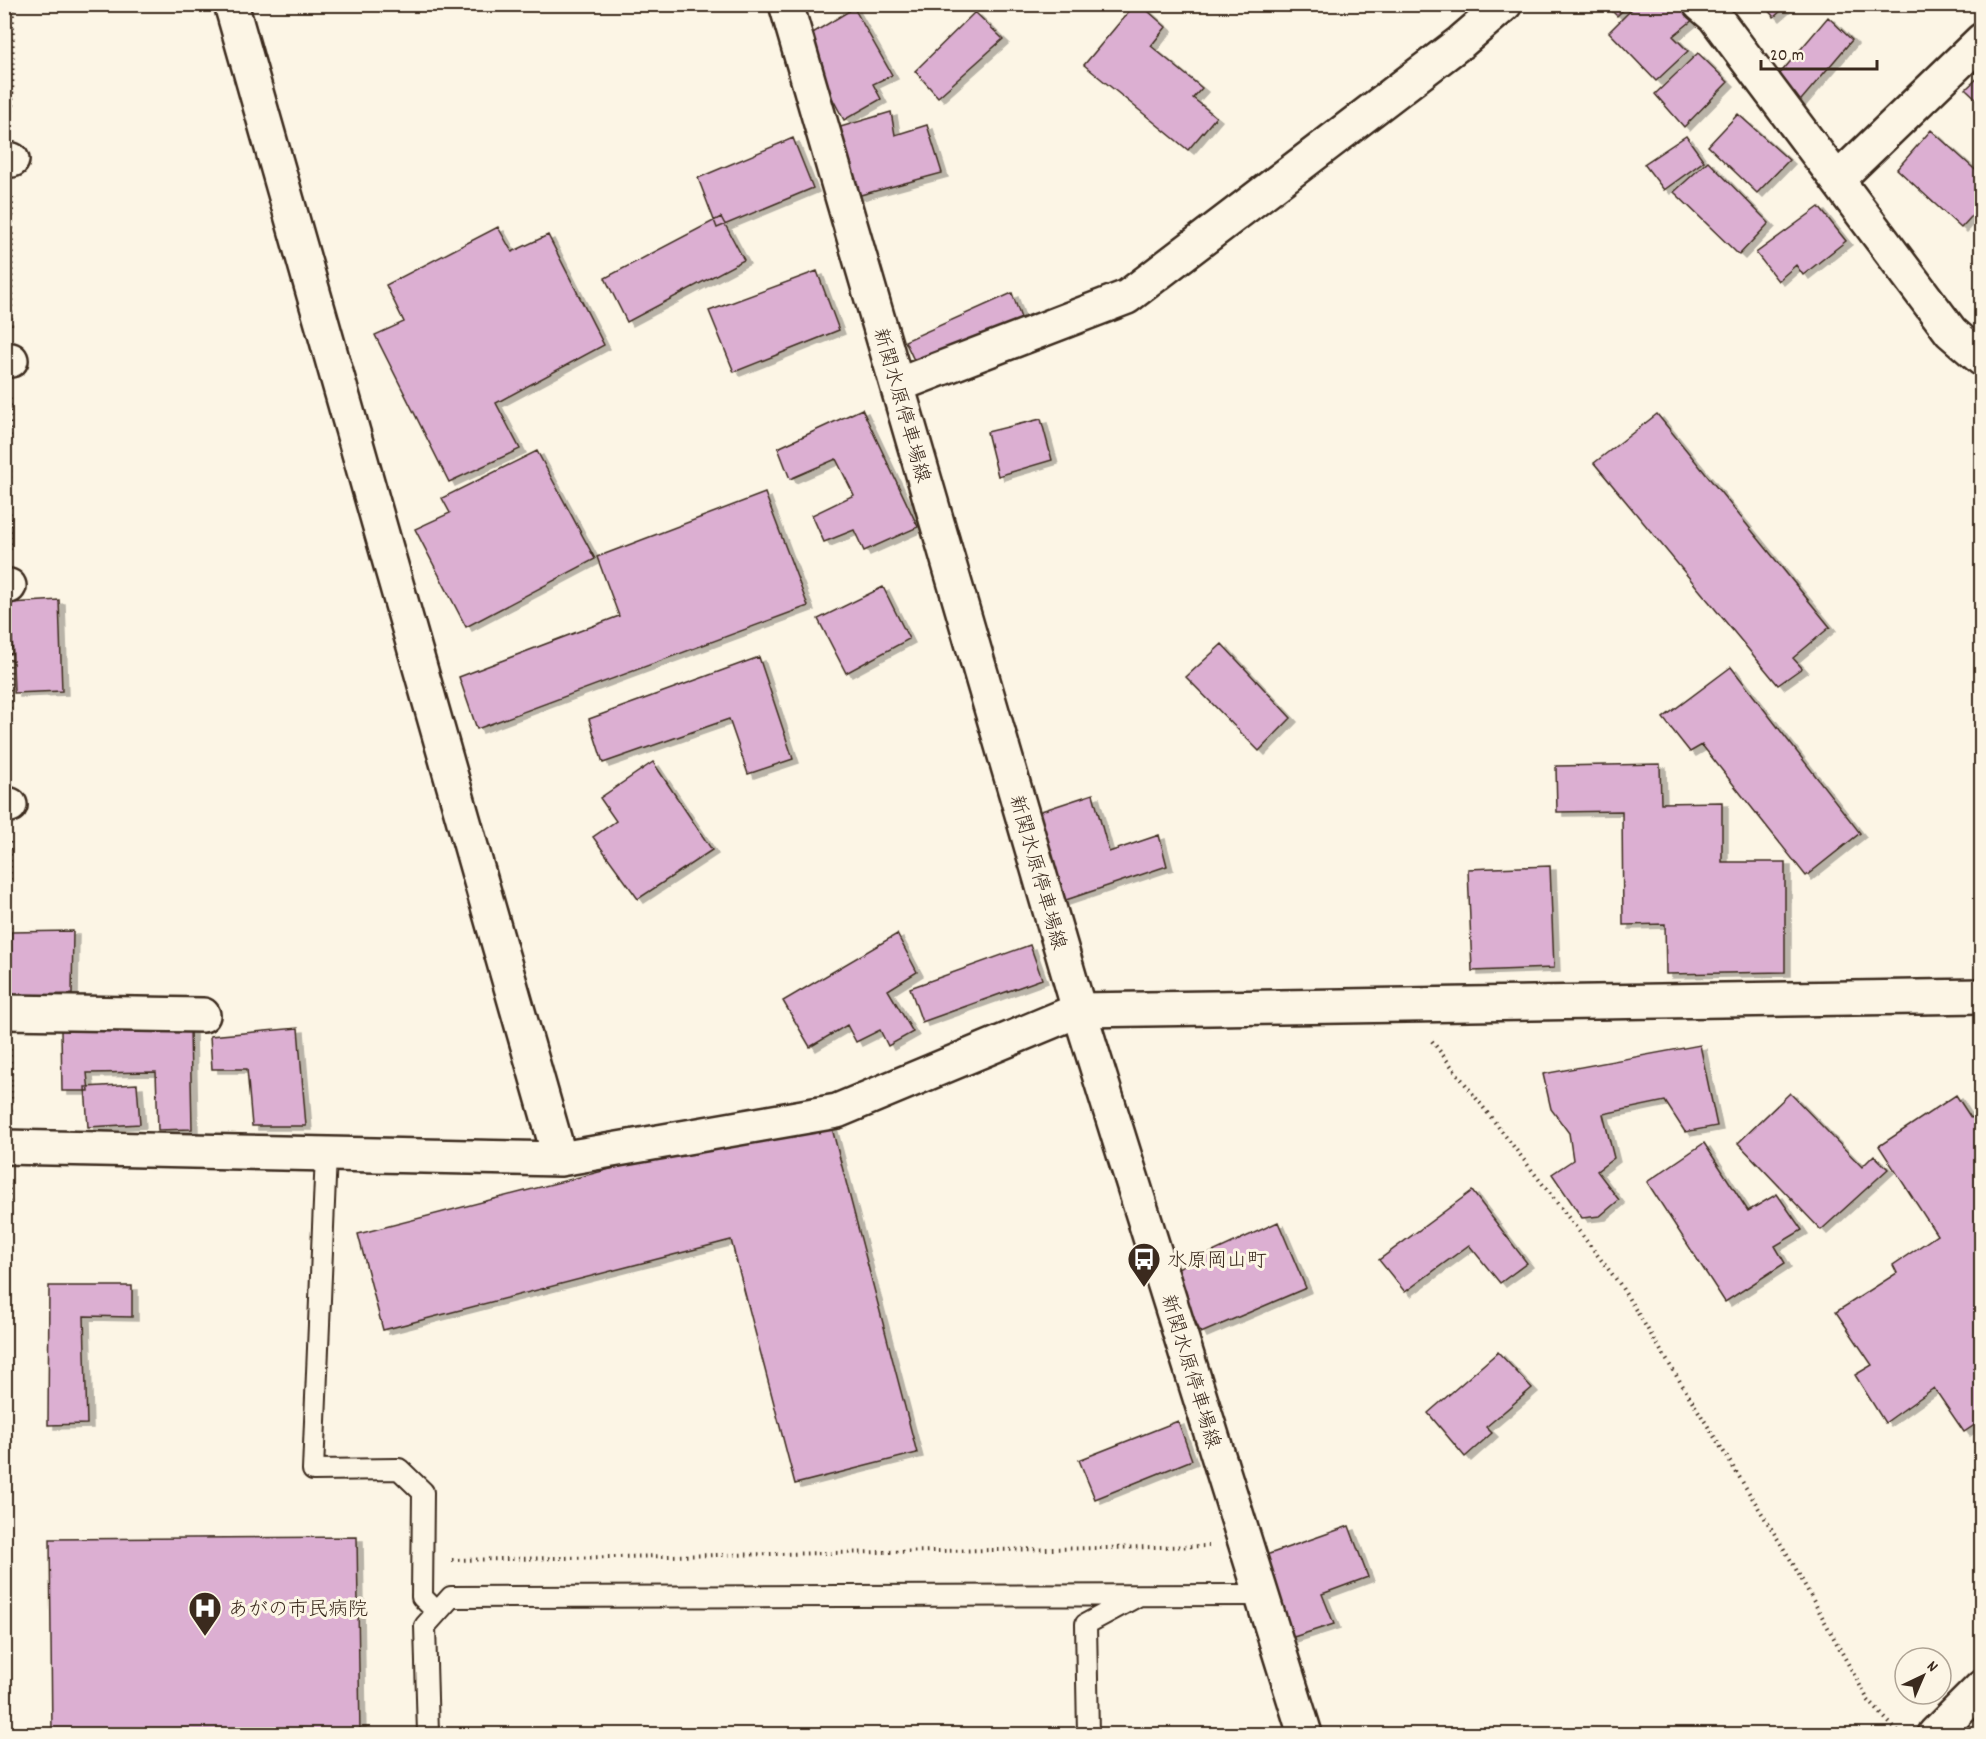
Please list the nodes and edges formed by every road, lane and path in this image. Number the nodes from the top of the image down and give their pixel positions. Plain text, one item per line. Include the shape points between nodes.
1 (13, 4) edge
2 (231, 4) edge
3 (786, 4) edge
4 (1505, 4) edge
5 (1700, 4) edge
6 (1982, 40) edge
7 (8, 160) edge
8 (1837, 180) junction
9 (1982, 359) edge
10 (8, 360) edge
11 (898, 385) junction
12 (7, 586) edge
13 (7, 805) edge
14 (1982, 996) edge
15 (1404, 1004) junction
16 (1079, 1010) junction
17 (7, 1012) edge
18 (202, 1015) dead end
19 (8, 1147) edge
20 (326, 1154) junction
21 (560, 1159) junction
22 (4, 1334) edge
23 (1246, 1545) junction
24 (422, 1561) junction
25 (1141, 1595) junction
26 (1261, 1595) junction
27 (437, 1612) junction
28 (1982, 1687) edge
29 (428, 1734) edge
30 (1088, 1734) edge
31 (1305, 1734) edge
32 (1901, 1734) edge
33 (1935, 1734) edge

1 - 7 path
2 - 21 street
3 - 11 street, 新関水原停車場線
4 - 11 street via 1461,42 1127,297
5 - 8 street via 1715,17
6 - 8 street
7 - 10 path
8 - 9 street via 1951,332
10 - 12 path
11 - 16 street, 新関水原停車場線
12 - 13 path
13 - 17 path
14 - 15 street
15 - 16 street
15 - 32 path via 1619,1283 1792,1562 1868,1700
16 - 21 street via 837,1111
16 - 23 street, 新関水原停車場線
17 - 18 street
17 - 19 path
19 - 20 street
19 - 22 path
20 - 21 street
20 - 24 lane via 313,1470 399,1469 423,1492
23 - 24 path
23 - 26 street, 新関水原停車場線
24 - 27 lane via 422,1597
25 - 26 lane
25 - 27 lane via 451,1596
25 - 30 lane via 1086,1624
26 - 31 street, 新関水原停車場線
27 - 29 lane via 425,1626
28 - 33 street

